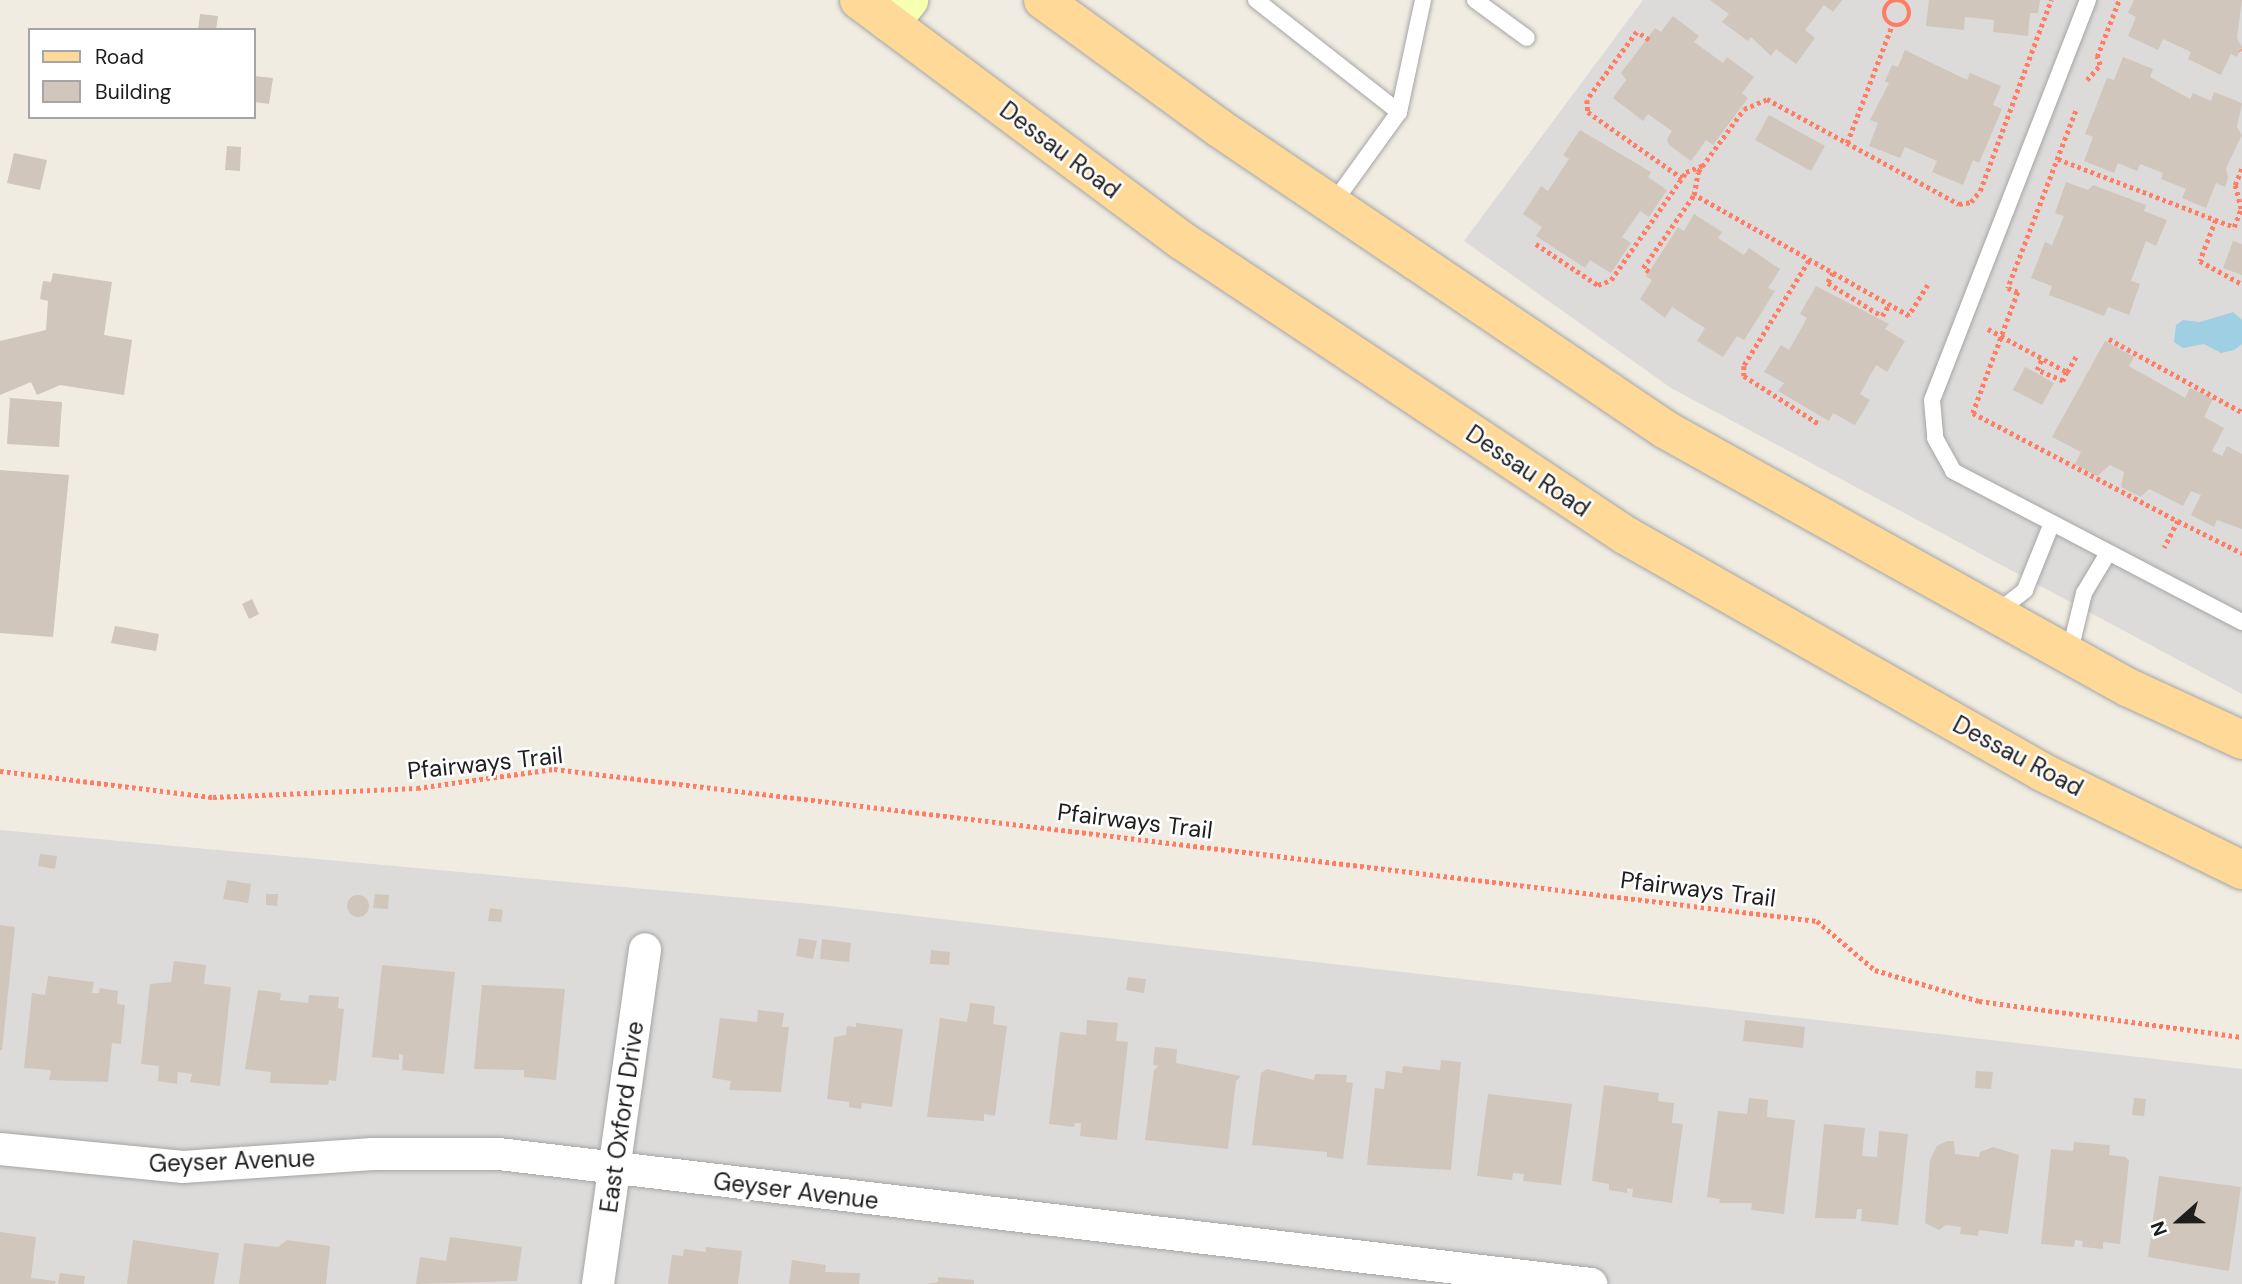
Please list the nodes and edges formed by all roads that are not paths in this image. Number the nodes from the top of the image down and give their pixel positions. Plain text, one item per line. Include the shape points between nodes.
1 (859, 0) edge
2 (1043, 0) edge
3 (1423, 0) edge
4 (1475, 0) edge
5 (2088, 0) edge
6 (1264, 3) edge
7 (900, 12) edge
8 (1527, 38) dead end
9 (1399, 112) junction
10 (1332, 205) junction
11 (2052, 523) junction
12 (2108, 553) junction
13 (1995, 614) junction
14 (2242, 622) edge
15 (2069, 655) junction
16 (2242, 740) edge
17 (2242, 870) edge
18 (645, 949) dead end
19 (0, 1149) edge
20 (614, 1170) junction
21 (598, 1284) edge
22 (1591, 1284) edge

1 - 7 main road, Dessau Road
2 - 10 main road
3 - 9 lane
4 - 8 lane
5 - 11 lane via 1932,400 1935,438 1953,471
6 - 9 lane
7 - 17 main road, Dessau Road via 1181,240 1625,535 2042,772
9 - 10 lane
10 - 13 main road via 1666,430
11 - 12 lane
11 - 13 lane via 2025,590
12 - 14 lane
12 - 15 lane via 2084,593
13 - 15 main road
15 - 16 main road
18 - 20 street, East Oxford Drive
19 - 20 street, Geyser Avenue via 183,1167 373,1154 499,1154
20 - 21 street, East Oxford Drive
20 - 22 street, Geyser Avenue

